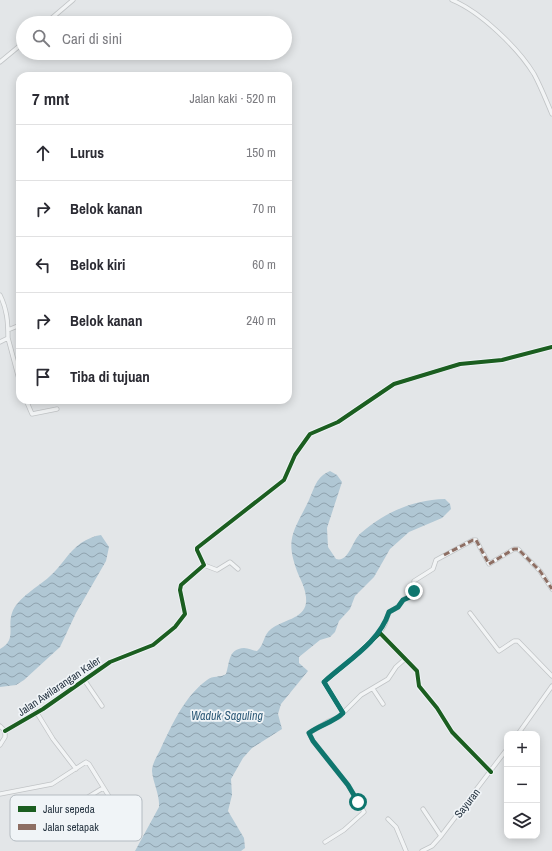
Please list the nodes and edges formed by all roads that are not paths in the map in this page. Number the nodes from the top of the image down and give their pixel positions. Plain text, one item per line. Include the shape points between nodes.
1 (73, 0) edge
2 (452, 0) edge
3 (54, 16) edge
4 (16, 49) edge
5 (0, 62) edge
6 (552, 114) edge
7 (0, 295) edge
8 (16, 327) edge
9 (8, 330) junction
10 (8, 338) junction
11 (0, 342) edge
12 (552, 347) edge
13 (16, 368) edge
14 (28, 404) edge
15 (56, 409) dead end
16 (204, 564) junction
17 (238, 569) dead end
18 (552, 589) edge
19 (470, 613) dead end
20 (380, 633) junction
21 (405, 659) junction
22 (552, 676) edge
23 (85, 681) junction
24 (552, 686) edge
25 (373, 689) junction
26 (383, 704) dead end
27 (102, 706) dead end
28 (37, 713) junction
29 (343, 713) junction
30 (0, 726) edge
31 (5, 731) junction
32 (520, 731) edge
33 (0, 745) edge
34 (504, 753) edge
35 (76, 769) junction
36 (491, 772) junction
37 (103, 788) junction
38 (0, 794) edge
39 (91, 795) edge
40 (108, 795) edge
41 (423, 809) dead end
42 (388, 819) dead end
43 (441, 836) junction
44 (325, 842) dead end
45 (406, 851) edge
46 (423, 851) edge

1 - 3 street
2 - 6 street via 474,13 521,57 536,79
4 - 5 street
7 - 9 street via 6,310
8 - 9 street
9 - 10 street
10 - 11 street
10 - 13 street
12 - 16 street via 502,360 460,364 402,380 338,422 310,434 295,455 284,480 197,548
14 - 15 street via 32,414
16 - 17 street via 216,570 230,562
16 - 23 street, Jalan Awilarangan Kaler via 181,585 180,595 185,614 175,627 153,645 110,662
18 - 20 street via 540,571 518,549 489,564 476,540 473,540 436,560 433,569 414,581 413,595 389,612
19 - 22 street via 499,651 518,641
20 - 21 street
20 - 29 street via 324,682
21 - 25 street via 388,679
21 - 36 street via 417,672 419,686 452,732
23 - 27 street
23 - 28 street, Jalan Awilarangan Kaler
24 - 32 street
25 - 26 street
25 - 29 street via 361,695
28 - 31 street, Jalan Awilarangan Kaler
28 - 35 street
29 - 44 street via 309,734 348,785 364,813
30 - 31 street
31 - 33 street via 5,738
34 - 36 street, Sayuran
35 - 37 street via 88,763
35 - 38 street via 52,784
36 - 43 street, Sayuran
37 - 39 street
37 - 40 street
41 - 43 street
42 - 45 street via 396,827
43 - 46 street, Sayuran

